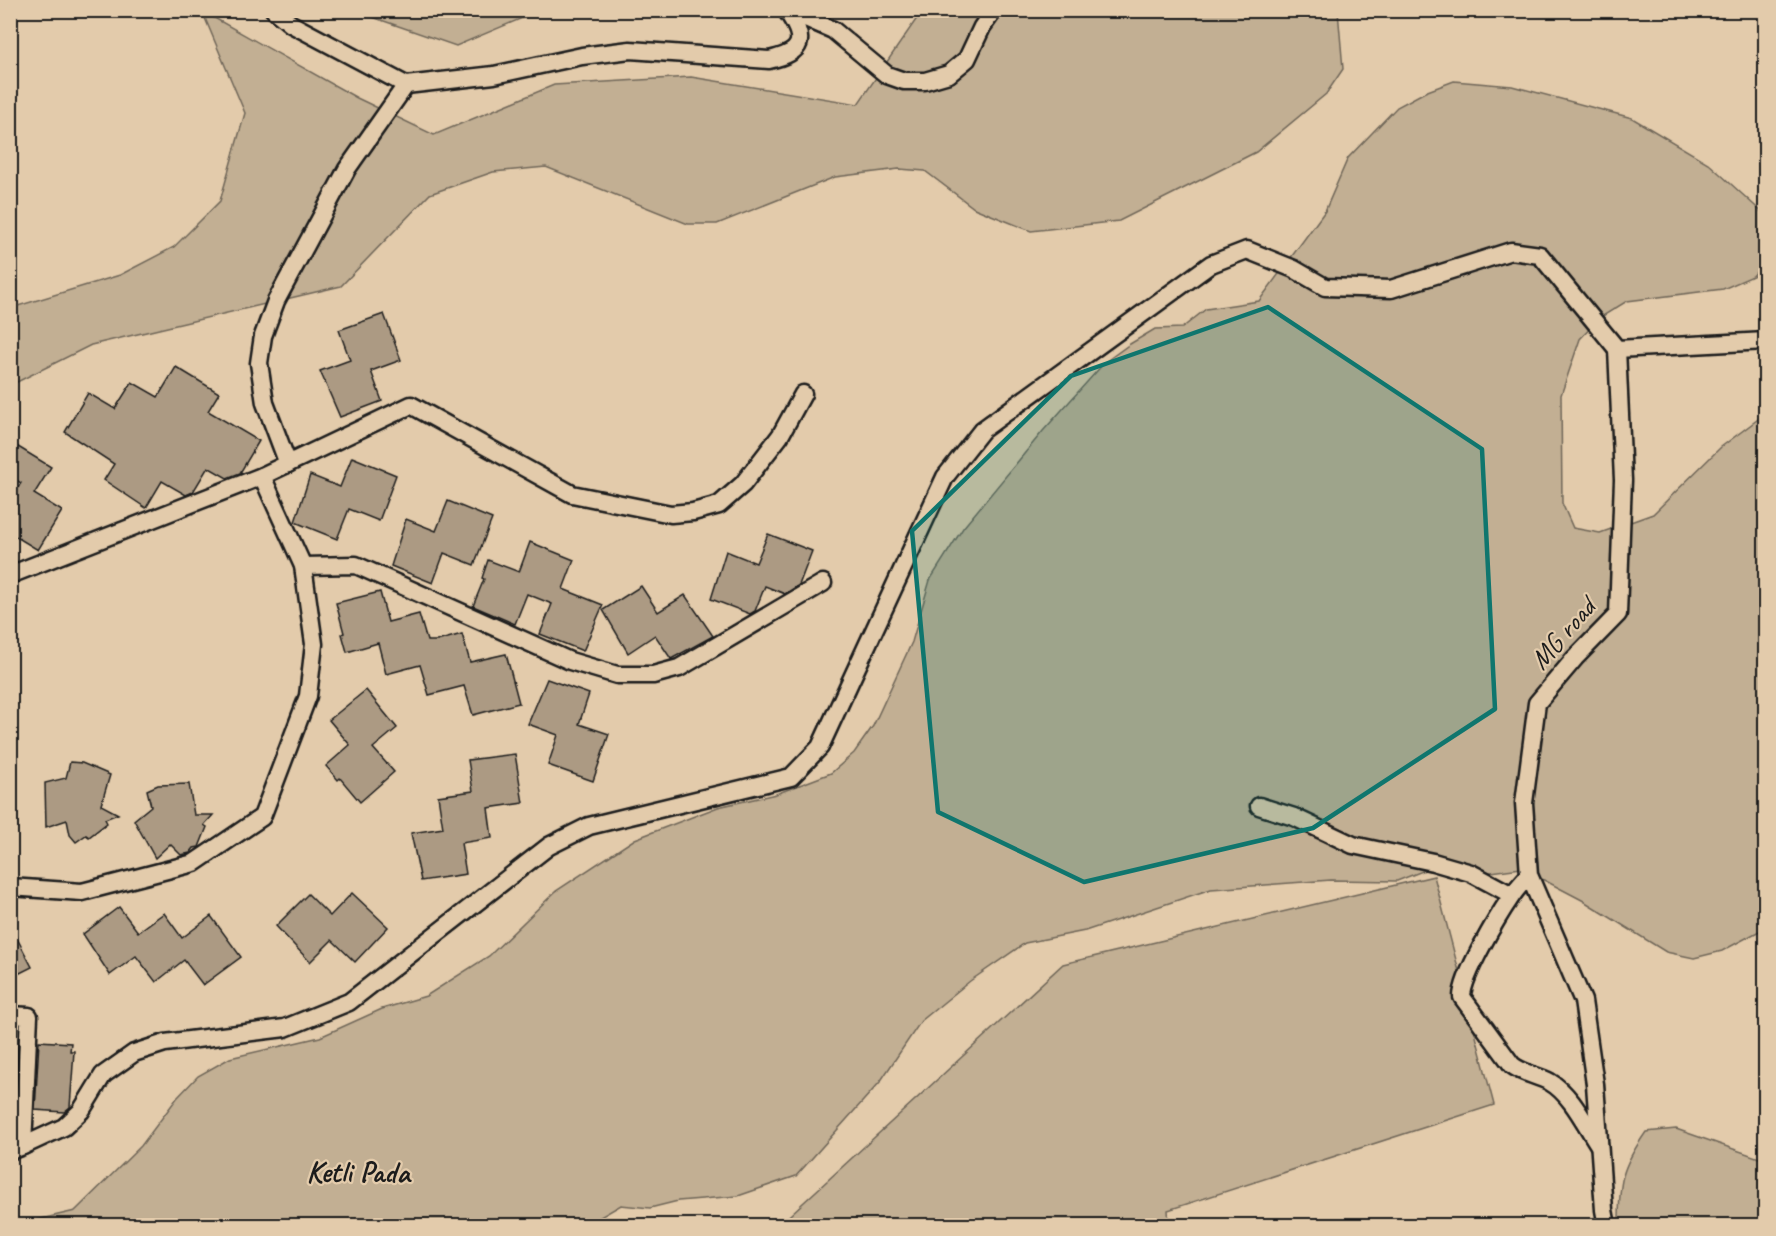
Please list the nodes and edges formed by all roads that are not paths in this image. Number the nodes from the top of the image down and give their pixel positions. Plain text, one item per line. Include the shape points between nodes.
1 (274, 10) edge
2 (787, 10) edge
3 (994, 10) edge
4 (406, 86) junction
5 (1766, 341) edge
6 (1617, 349) junction
7 (803, 394) dead end
8 (288, 464) junction
9 (262, 476) junction
10 (303, 566) junction
11 (10, 575) edge
12 (823, 583) dead end
13 (1259, 806) dead end
14 (1529, 875) junction
15 (10, 887) edge
16 (1512, 895) junction
17 (10, 1015) edge
18 (1599, 1146) junction
19 (17, 1148) edge
20 (1607, 1226) edge

1 - 4 street via 291,24
2 - 3 street via 834,30 887,75 904,81 926,81 949,74 967,58
2 - 4 street via 799,33 799,44 794,52 769,60 630,50 494,75
4 - 8 street via 347,169 276,301 263,336 259,363 265,403
5 - 6 street
6 - 14 street, MG road via 1623,480 1618,614 1537,703 1524,803
6 - 19 street via 1540,255 1510,251 1391,289 1325,287 1294,268 1247,250 1211,264 982,430 945,477 820,747 791,777 589,826 549,846 349,1002 285,1028 165,1043 134,1053 103,1076 81,1111 64,1127
7 - 8 street via 780,436 743,484 718,505 693,512 670,514 572,495 411,405
8 - 9 street
9 - 10 street
9 - 11 street
10 - 12 street via 356,565 570,661 617,675 652,675 679,668
10 - 15 street via 314,644 308,696 262,818 194,863 82,892
13 - 16 street via 1294,817 1353,845 1471,873
14 - 16 street
14 - 18 street, MG road via 1583,1001
16 - 18 street via 1467,976 1462,997 1512,1065 1561,1091
17 - 19 street via 29,1016
18 - 20 street, MG road

